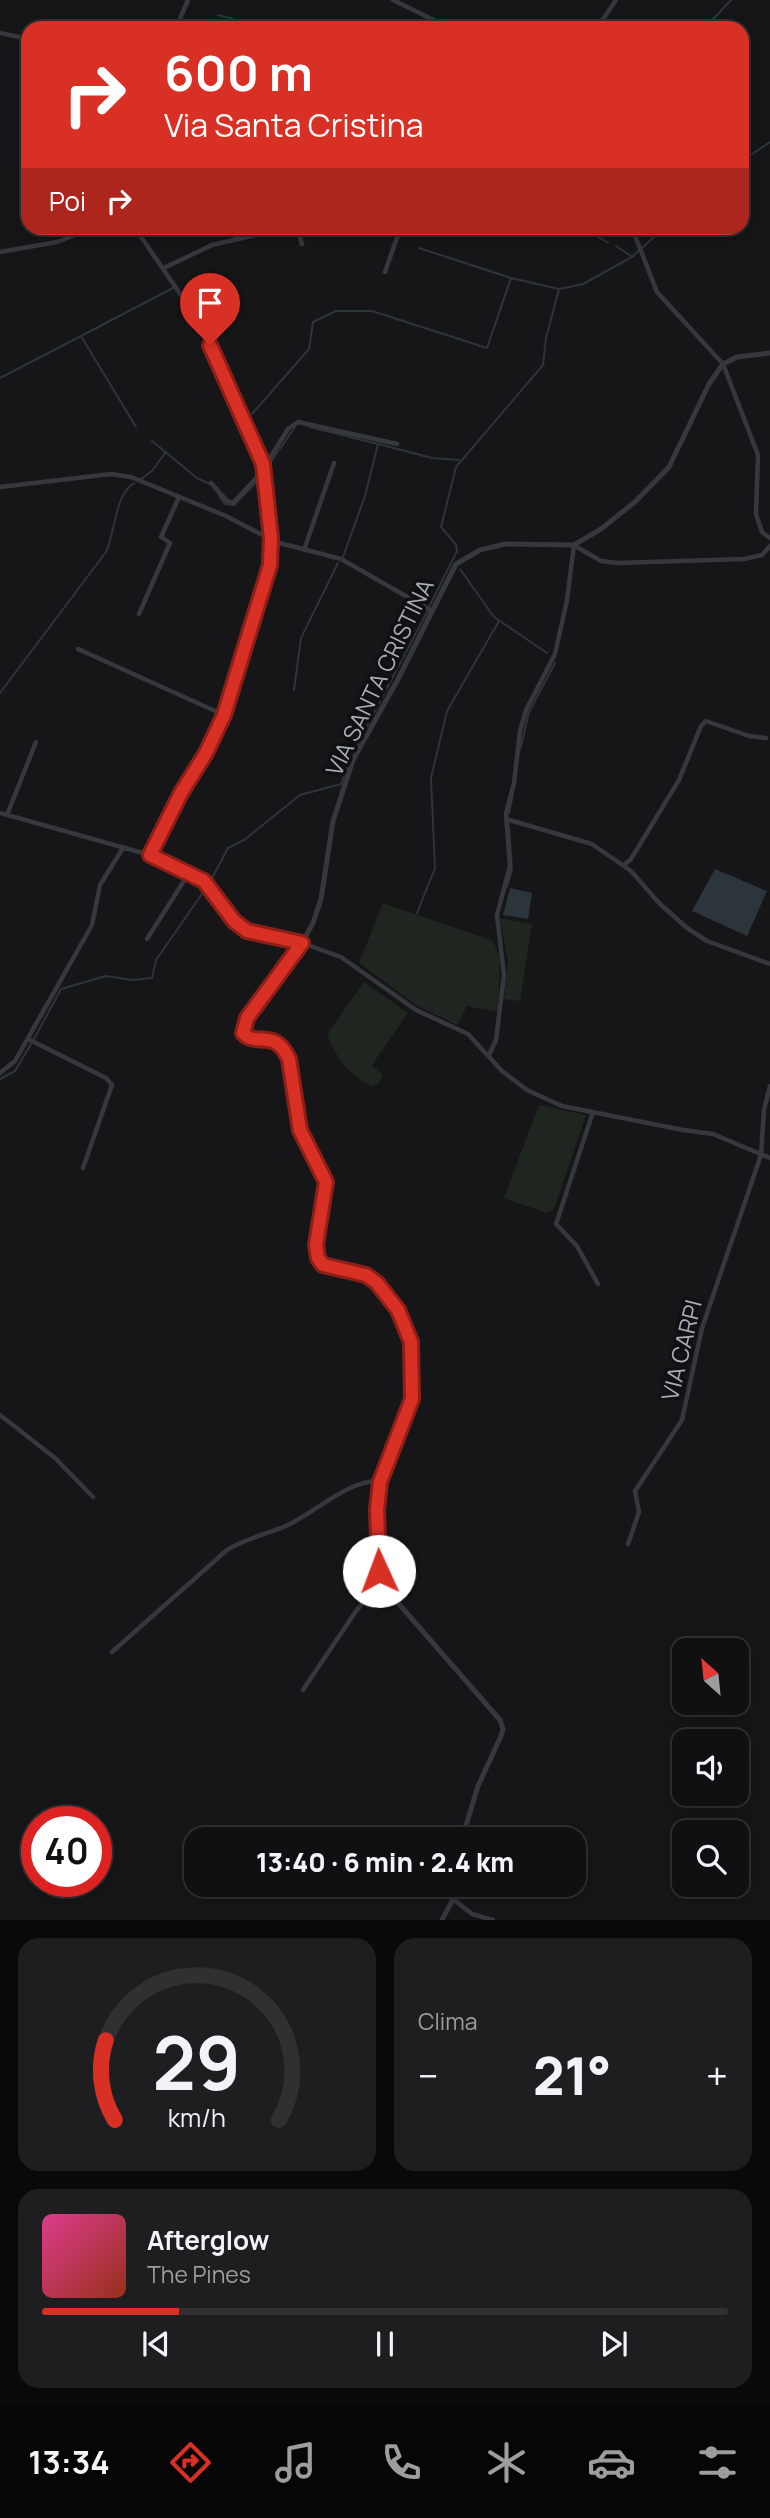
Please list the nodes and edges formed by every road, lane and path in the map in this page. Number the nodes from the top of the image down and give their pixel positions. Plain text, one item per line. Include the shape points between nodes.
1 (188, 0) edge
2 (393, 0) edge
3 (616, 0) edge
4 (179, 21) edge
5 (434, 21) edge
6 (602, 21) edge
7 (0, 33) edge
8 (21, 38) edge
9 (75, 235) edge
10 (140, 235) edge
11 (235, 235) edge
12 (255, 235) edge
13 (299, 235) edge
14 (398, 235) edge
15 (635, 235) edge
16 (236, 239) junction
17 (302, 244) dead end
18 (0, 252) edge
19 (164, 268) junction
20 (386, 272) dead end
21 (770, 353) edge
22 (723, 365) junction
23 (397, 444) dead end
24 (334, 463) dead end
25 (264, 468) junction
26 (211, 483) dead end
27 (0, 486) edge
28 (179, 497) junction
29 (271, 538) junction
30 (770, 538) edge
31 (574, 545) junction
32 (770, 547) edge
33 (304, 550) junction
34 (432, 611) junction
35 (139, 614) dead end
36 (78, 649) dead end
37 (224, 715) junction
38 (766, 738) dead end
39 (36, 742) dead end
40 (0, 813) edge
41 (7, 815) junction
42 (506, 819) junction
43 (122, 848) junction
44 (150, 855) junction
45 (624, 865) junction
46 (189, 873) junction
47 (148, 939) dead end
48 (302, 943) junction
49 (770, 964) edge
50 (28, 1039) junction
51 (489, 1055) junction
52 (0, 1073) edge
53 (770, 1086) edge
54 (593, 1112) junction
55 (761, 1156) junction
56 (770, 1158) edge
57 (83, 1168) dead end
58 (598, 1284) dead end
59 (0, 1415) edge
60 (381, 1480) junction
61 (93, 1497) dead end
62 (628, 1544) dead end
63 (381, 1581) junction
64 (112, 1652) dead end
65 (303, 1690) dead end
66 (466, 1827) edge
67 (453, 1899) joint
68 (474, 1917) edge
69 (442, 1920) edge
70 (493, 1920) edge

1 - 4 street
2 - 5 street
3 - 6 street
7 - 8 street
9 - 18 street
10 - 19 street
11 - 16 street
12 - 16 street
13 - 17 street
14 - 20 street
15 - 22 street via 657,292
16 - 19 street
19 - 25 street via 200,323
21 - 22 street via 737,356
22 - 30 street via 758,455 756,514 762,532
22 - 31 street via 669,467 616,518
23 - 25 street via 298,422 288,429
24 - 33 street
25 - 26 street via 233,503
25 - 29 street
27 - 28 street via 111,474 131,477
28 - 29 street
28 - 35 street via 161,537 170,544
29 - 33 street
29 - 37 street via 269,572
31 - 32 street, VIA SANTA CRISTINA via 601,561 617,563 744,559 762,555
31 - 34 street, VIA SANTA CRISTINA via 505,544 480,550 456,564
31 - 42 street via 555,654 526,710
33 - 34 street via 341,559
34 - 48 street, VIA SANTA CRISTINA via 353,760 333,821 321,899
36 - 37 street
37 - 44 street
38 - 45 street via 706,721 678,780
39 - 41 street
40 - 41 street
41 - 43 street
42 - 45 street via 592,844
42 - 51 street via 510,866 497,915 504,975 496,1040
43 - 44 street
43 - 50 street via 100,885 92,925
44 - 46 street
45 - 49 street via 659,903 697,934
46 - 47 street
46 - 48 street via 204,881 247,931
48 - 51 street via 341,957 416,1010 468,1034
48 - 60 street, VIA SANTA CRISTINA via 247,1018 243,1033 248,1038 277,1042 289,1059 300,1130 326,1182 318,1258 323,1265 366,1275 377,1283 407,1326 412,1399
50 - 52 street via 15,1061
50 - 57 street via 112,1085
51 - 54 street via 527,1090 562,1106
53 - 55 street, VIA CARPI
54 - 55 street via 702,1131
54 - 58 street via 556,1224 577,1246
55 - 56 street
55 - 62 street, VIA CARPI via 702,1328 682,1420 635,1491 639,1512
59 - 61 street via 55,1458
60 - 63 street, VIA SANTA CRISTINA via 377,1510
60 - 64 street via 362,1481 293,1522 227,1550
63 - 65 street
63 - 66 street via 500,1720 501,1736
67 - 68 street
67 - 69 street
68 - 70 street

